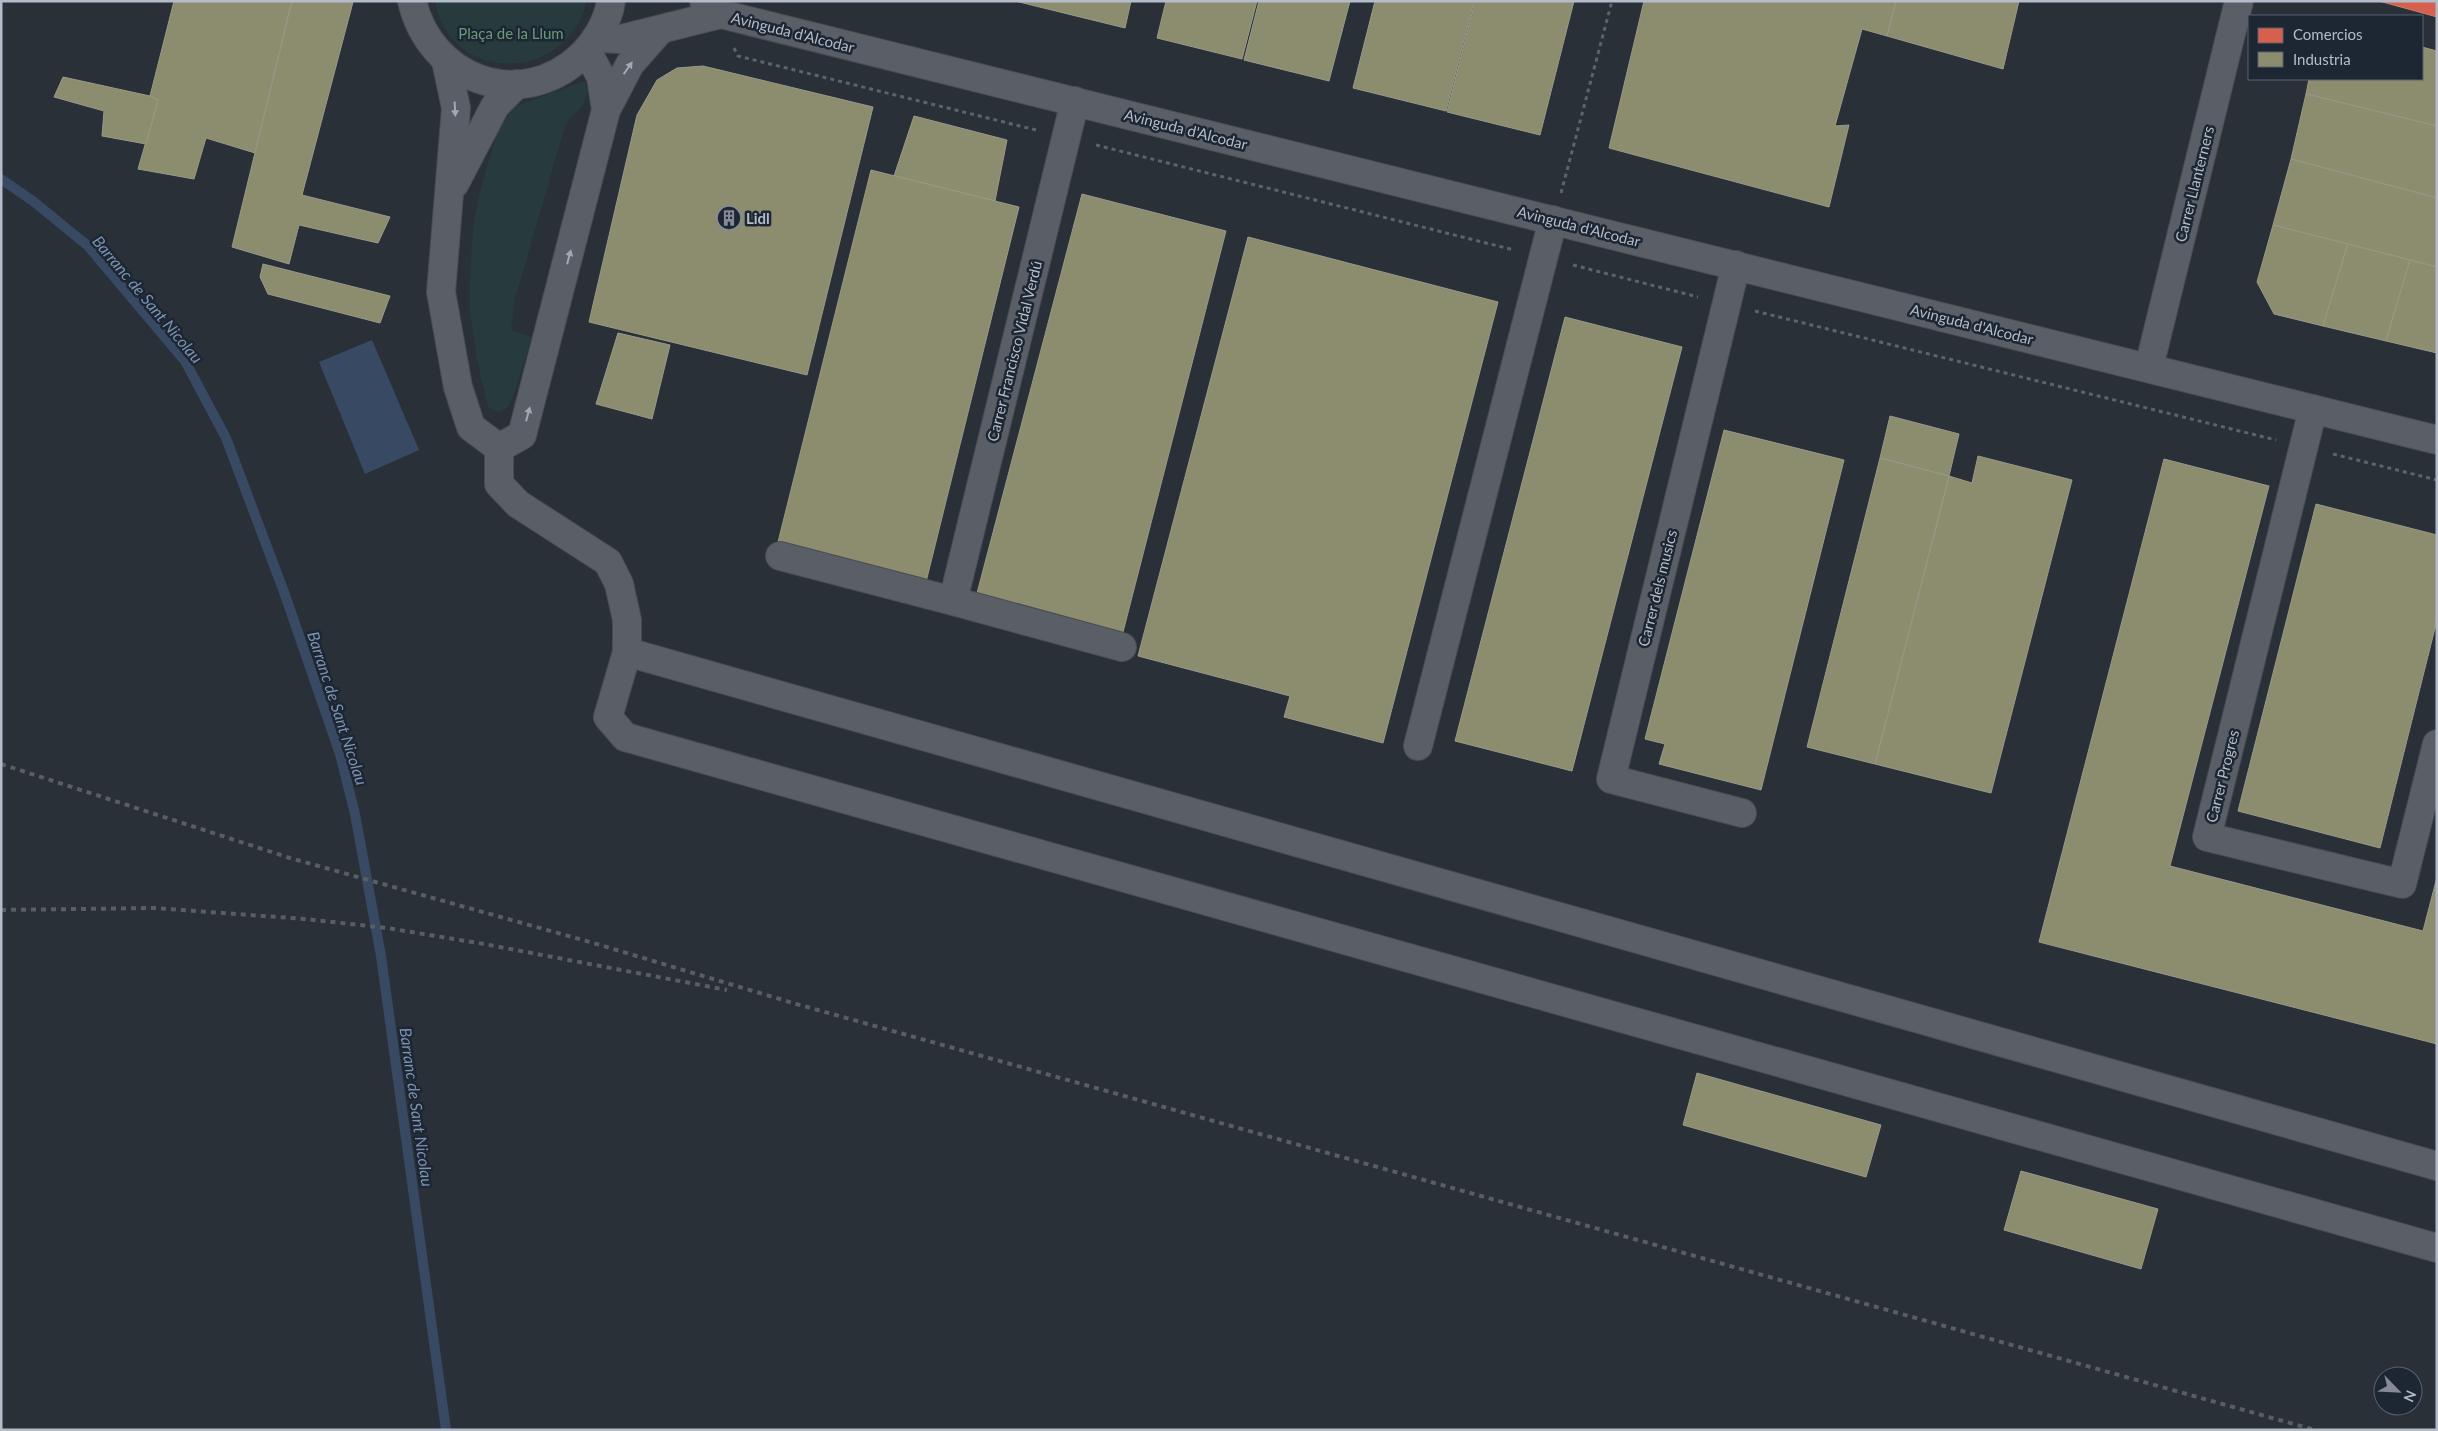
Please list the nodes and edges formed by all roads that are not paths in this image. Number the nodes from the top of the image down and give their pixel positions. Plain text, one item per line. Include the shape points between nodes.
1 (412, 1) edge
2 (610, 1) edge
3 (2239, 1) edge
4 (713, 6) edge
5 (660, 31) junction
6 (591, 45) junction
7 (446, 61) junction
8 (517, 84) junction
9 (1075, 101) junction
10 (606, 110) junction
11 (451, 191) junction
12 (1554, 220) junction
13 (1736, 265) junction
14 (2149, 367) junction
15 (2313, 409) junction
16 (2437, 440) edge
17 (499, 448) junction
18 (780, 556) dead end
19 (952, 601) junction
20 (1122, 647) dead end
21 (627, 652) junction
22 (2437, 744) edge
23 (1418, 746) dead end
24 (1742, 813) dead end
25 (2437, 1166) edge
26 (2437, 1248) edge

1 - 7 street via 423,33
2 - 6 street via 604,22
3 - 14 street, Carrer Llanterners
4 - 5 street, Avinguda d'Alcodar
4 - 9 street, Avinguda d'Alcodar
5 - 6 street, Avinguda d'Alcodar
10 -> 5 street via 630,64
6 - 8 street via 572,64 555,74
6 - 10 street via 601,77
7 - 8 street via 479,79
7 -> 11 street via 456,108
8 - 11 street via 495,106
9 - 12 street, Avinguda d'Alcodar
9 - 19 street, Carrer Francisco Vidal Verdú
17 -> 10 street via 522,435
11 - 17 street via 442,292 448,335 458,388 471,427
12 - 13 street, Avinguda d'Alcodar
12 - 23 street
13 - 14 street, Avinguda d'Alcodar
13 - 24 street, Carrer dels musics via 1611,779
14 - 15 street, Avinguda d'Alcodar
15 - 16 street, Avinguda d'Alcodar
15 - 22 street, Carrer Progres via 2207,837 2402,884
17 - 21 street via 499,484 518,504 608,562 619,584 625,611
18 - 19 street
19 - 20 street
21 - 25 street
21 - 26 street via 608,717 625,736

